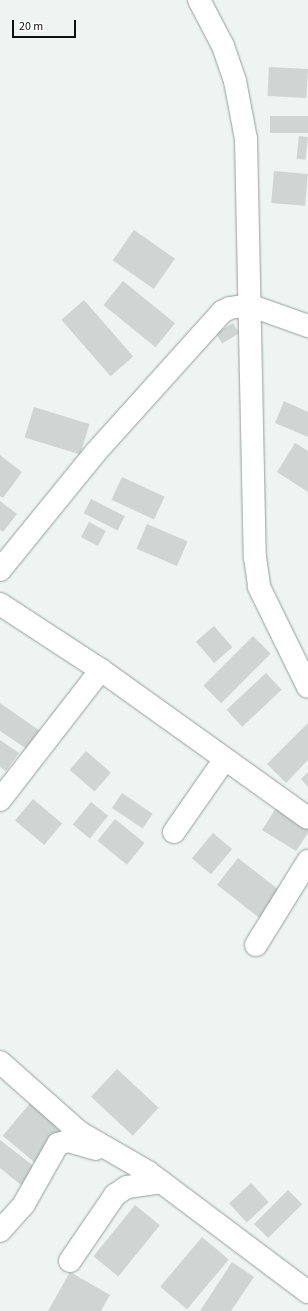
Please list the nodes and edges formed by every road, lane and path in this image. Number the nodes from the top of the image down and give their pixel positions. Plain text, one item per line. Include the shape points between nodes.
1 (199, 0) edge
2 (249, 305) junction
3 (308, 326) edge
4 (0, 570) edge
5 (0, 604) edge
6 (101, 670) junction
7 (308, 687) edge
8 (225, 759) junction
9 (0, 800) edge
10 (308, 818) edge
11 (174, 832) dead end
12 (308, 861) edge
13 (256, 945) dead end
14 (0, 1062) edge
15 (122, 1157) junction
16 (162, 1182) junction
17 (0, 1231) edge
18 (70, 1261) dead end
19 (308, 1292) edge

1 - 2 street via 226,53 235,81 246,139
2 - 3 street
2 - 4 street via 230,308 215,319 95,453
2 - 7 street via 255,557 260,588
5 - 6 street
6 - 8 street
6 - 9 street
8 - 10 street
8 - 11 street
12 - 13 street
14 - 15 street via 79,1132
15 - 16 street
15 - 17 street via 68,1141 58,1144 24,1204
16 - 18 street via 127,1187 115,1194
16 - 19 street

